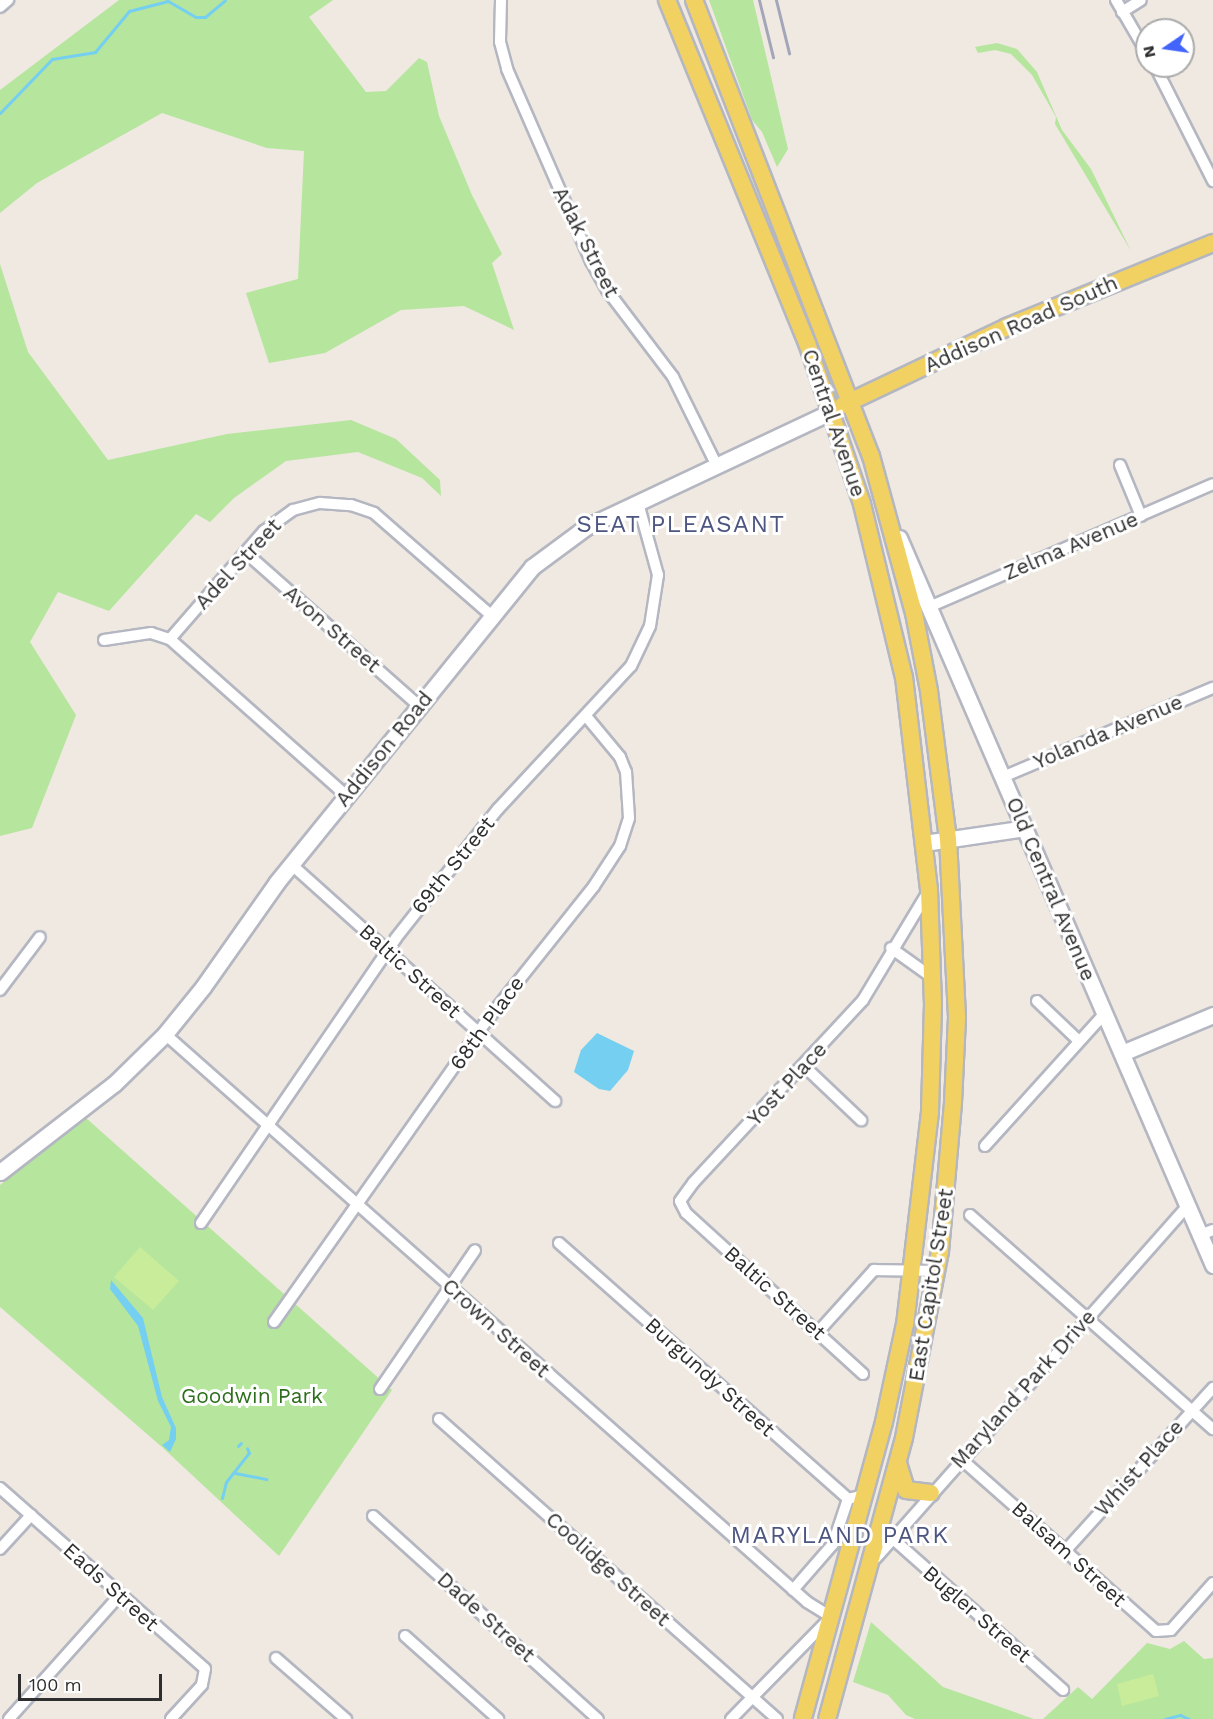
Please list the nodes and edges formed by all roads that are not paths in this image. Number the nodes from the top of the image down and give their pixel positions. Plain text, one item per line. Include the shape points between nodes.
1 (8, 0) edge
2 (501, 0) edge
3 (667, 0) edge
4 (694, 0) edge
5 (1116, 0) edge
6 (1141, 0) edge
7 (0, 7) edge
8 (1122, 12) junction
9 (1135, 33) edge
10 (1161, 78) edge
11 (724, 146) junction
12 (1213, 181) edge
13 (778, 210) junction
14 (1213, 243) edge
15 (853, 401) junction
16 (832, 411) junction
17 (1120, 465) dead end
18 (717, 466) junction
19 (1213, 484) edge
20 (638, 503) junction
21 (887, 513) junction
22 (1141, 516) junction
23 (245, 552) junction
24 (929, 607) junction
25 (491, 615) junction
26 (170, 639) junction
27 (104, 640) dead end
28 (1213, 688) edge
29 (419, 706) junction
30 (586, 716) junction
31 (1003, 777) junction
32 (347, 796) junction
33 (1025, 828) junction
34 (948, 839) junction
35 (924, 843) junction
36 (291, 864) junction
37 (929, 890) junction
38 (40, 937) dead end
39 (891, 948) junction
40 (387, 950) junction
41 (933, 978) junction
42 (0, 990) edge
43 (1037, 1001) dead end
44 (1105, 1013) junction
45 (1213, 1015) edge
46 (478, 1033) junction
47 (165, 1034) junction
48 (1078, 1040) junction
49 (1122, 1053) junction
50 (804, 1066) junction
51 (555, 1101) dead end
52 (861, 1120) dead end
53 (270, 1123) junction
54 (985, 1146) dead end
55 (0, 1172) edge
56 (361, 1204) junction
57 (1188, 1205) junction
58 (686, 1214) joint
59 (970, 1215) dead end
60 (201, 1223) dead end
61 (1207, 1233) edge
62 (559, 1243) dead end
63 (475, 1250) dead end
64 (1213, 1265) edge
65 (913, 1269) junction
66 (937, 1271) junction
67 (452, 1287) junction
68 (1087, 1317) junction
69 (274, 1322) dead end
70 (818, 1332) junction
71 (863, 1374) dead end
72 (1213, 1388) edge
73 (380, 1389) dead end
74 (1192, 1410) junction
75 (439, 1419) dead end
76 (1213, 1429) edge
77 (961, 1459) junction
78 (897, 1462) junction
79 (0, 1488) edge
80 (931, 1493) junction
81 (856, 1497) junction
82 (31, 1515) junction
83 (373, 1516) dead end
84 (892, 1538) junction
85 (0, 1549) edge
86 (1066, 1550) junction
87 (865, 1578) junction
88 (1213, 1583) edge
89 (793, 1590) junction
90 (120, 1595) junction
91 (831, 1617) junction
92 (405, 1636) dead end
93 (276, 1658) dead end
94 (1063, 1690) dead end
95 (752, 1696) junction
96 (9, 1719) edge
97 (171, 1719) edge
98 (346, 1719) edge
99 (498, 1719) edge
100 (598, 1719) edge
101 (731, 1719) edge
102 (777, 1719) edge
103 (803, 1719) edge
104 (827, 1719) edge

1 - 7 street
2 - 18 street, Adak Street via 500,42 507,69 591,261 673,377
3 - 11 main road, Central Avenue
4 - 13 main road, Central Avenue
5 - 8 street
6 - 8 street
8 - 9 street
10 - 12 street
11 - 13 main road via 743,170 759,203
11 - 16 main road, Central Avenue
13 - 15 main road, Central Avenue
14 - 15 main road, Addison Road South via 1007,327
15 - 16 main road, Addison Road South
15 - 21 main road, Central Avenue
16 - 18 main road, Addison Road
16 - 35 main road, Central Avenue via 892,618 911,723
17 - 22 street
18 - 20 main road, Addison Road
19 - 22 street, Zelma Avenue
20 - 25 main road, Addison Road via 586,527 550,552
20 - 30 street, 69th Street via 657,562 655,609 631,666
21 - 24 main road, Old Central Avenue
21 - 34 main road, Central Avenue via 929,691
22 - 24 street, Zelma Avenue
23 - 25 street, Adel Street via 274,522 293,510 320,503 351,505 382,519
23 - 26 street, Adel Street
23 - 29 street, Avon Street
24 - 31 main road, Old Central Avenue
25 - 29 main road, Addison Road
26 - 27 street via 151,633
26 - 32 street
28 - 31 street, Yolanda Avenue
29 - 32 main road, Addison Road
30 - 40 street, 69th Street via 476,834
30 - 46 street, 68th Place via 614,749 626,772 630,801 625,834 594,886
31 - 33 main road, Old Central Avenue
32 - 36 main road, Addison Road
33 - 34 main road
33 - 44 main road, Old Central Avenue
34 - 35 main road
34 - 66 main road, East Capitol Street via 957,1018 948,1182
35 - 37 main road, East Capitol Street
36 - 40 street, Baltic Street
36 - 47 main road, Addison Road
37 - 39 street, Yost Place
37 - 41 main road, East Capitol Street
38 - 42 street
39 - 41 street
39 - 50 street, Yost Place via 863,1000
40 - 46 street, Baltic Street
40 - 53 street, 69th Street
41 - 65 main road, East Capitol Street via 930,1112
43 - 48 street
44 - 48 street
44 - 49 main road, Old Central Avenue
45 - 49 main road
46 - 51 street, Baltic Street
46 - 56 street, 68th Place
47 - 53 street, Crown Street
47 - 55 main road, Addison Road via 114,1084
48 - 54 street
49 - 57 main road, Old Central Avenue
50 - 52 street
50 - 58 street, Yost Place via 693,1183 680,1202
53 - 56 street, Crown Street
53 - 60 street, 69th Street
56 - 67 street, Crown Street
56 - 69 street, 68th Place
57 - 61 main road, Old Central Avenue
57 - 68 street, Maryland Park Drive
58 - 70 street, Baltic Street
59 - 68 street
61 - 64 main road, Old Central Avenue
62 - 81 street, Burgundy Street
63 - 67 street
65 - 66 street
65 - 70 street via 874,1270
65 - 81 main road, East Capitol Street via 892,1386
66 - 78 main road, East Capitol Street
67 - 73 street
67 - 89 street, Crown Street
68 - 74 street
68 - 77 street, Maryland Park Drive
70 - 71 street, Baltic Street
72 - 74 street, Whist Place
74 - 76 street
74 - 86 street, Whist Place
75 - 95 street, Coolidge Street
77 - 80 street, Maryland Park Drive
77 - 86 street, Balsam Street
78 - 80 main road via 906,1490
78 - 87 main road, East Capitol Street
79 - 82 street, Eads Street
80 - 84 street, Maryland Park Drive
81 - 89 street via 833,1544
81 - 91 main road, East Capitol Street
82 - 85 street
82 - 90 street, Eads Street
83 - 100 street, Dade Street
84 - 87 street, Maryland Park Drive
84 - 94 street, Bugler Street
86 - 88 street, Balsam Street via 1156,1631 1169,1631
87 - 104 main road, East Capitol Street
89 - 91 street, Crown Street
90 - 96 street
90 - 97 street, Eads Street via 205,1669 206,1677
91 - 95 street
91 - 103 main road, East Capitol Street
92 - 99 street
93 - 98 street
95 - 101 street
95 - 102 street, Coolidge Street

